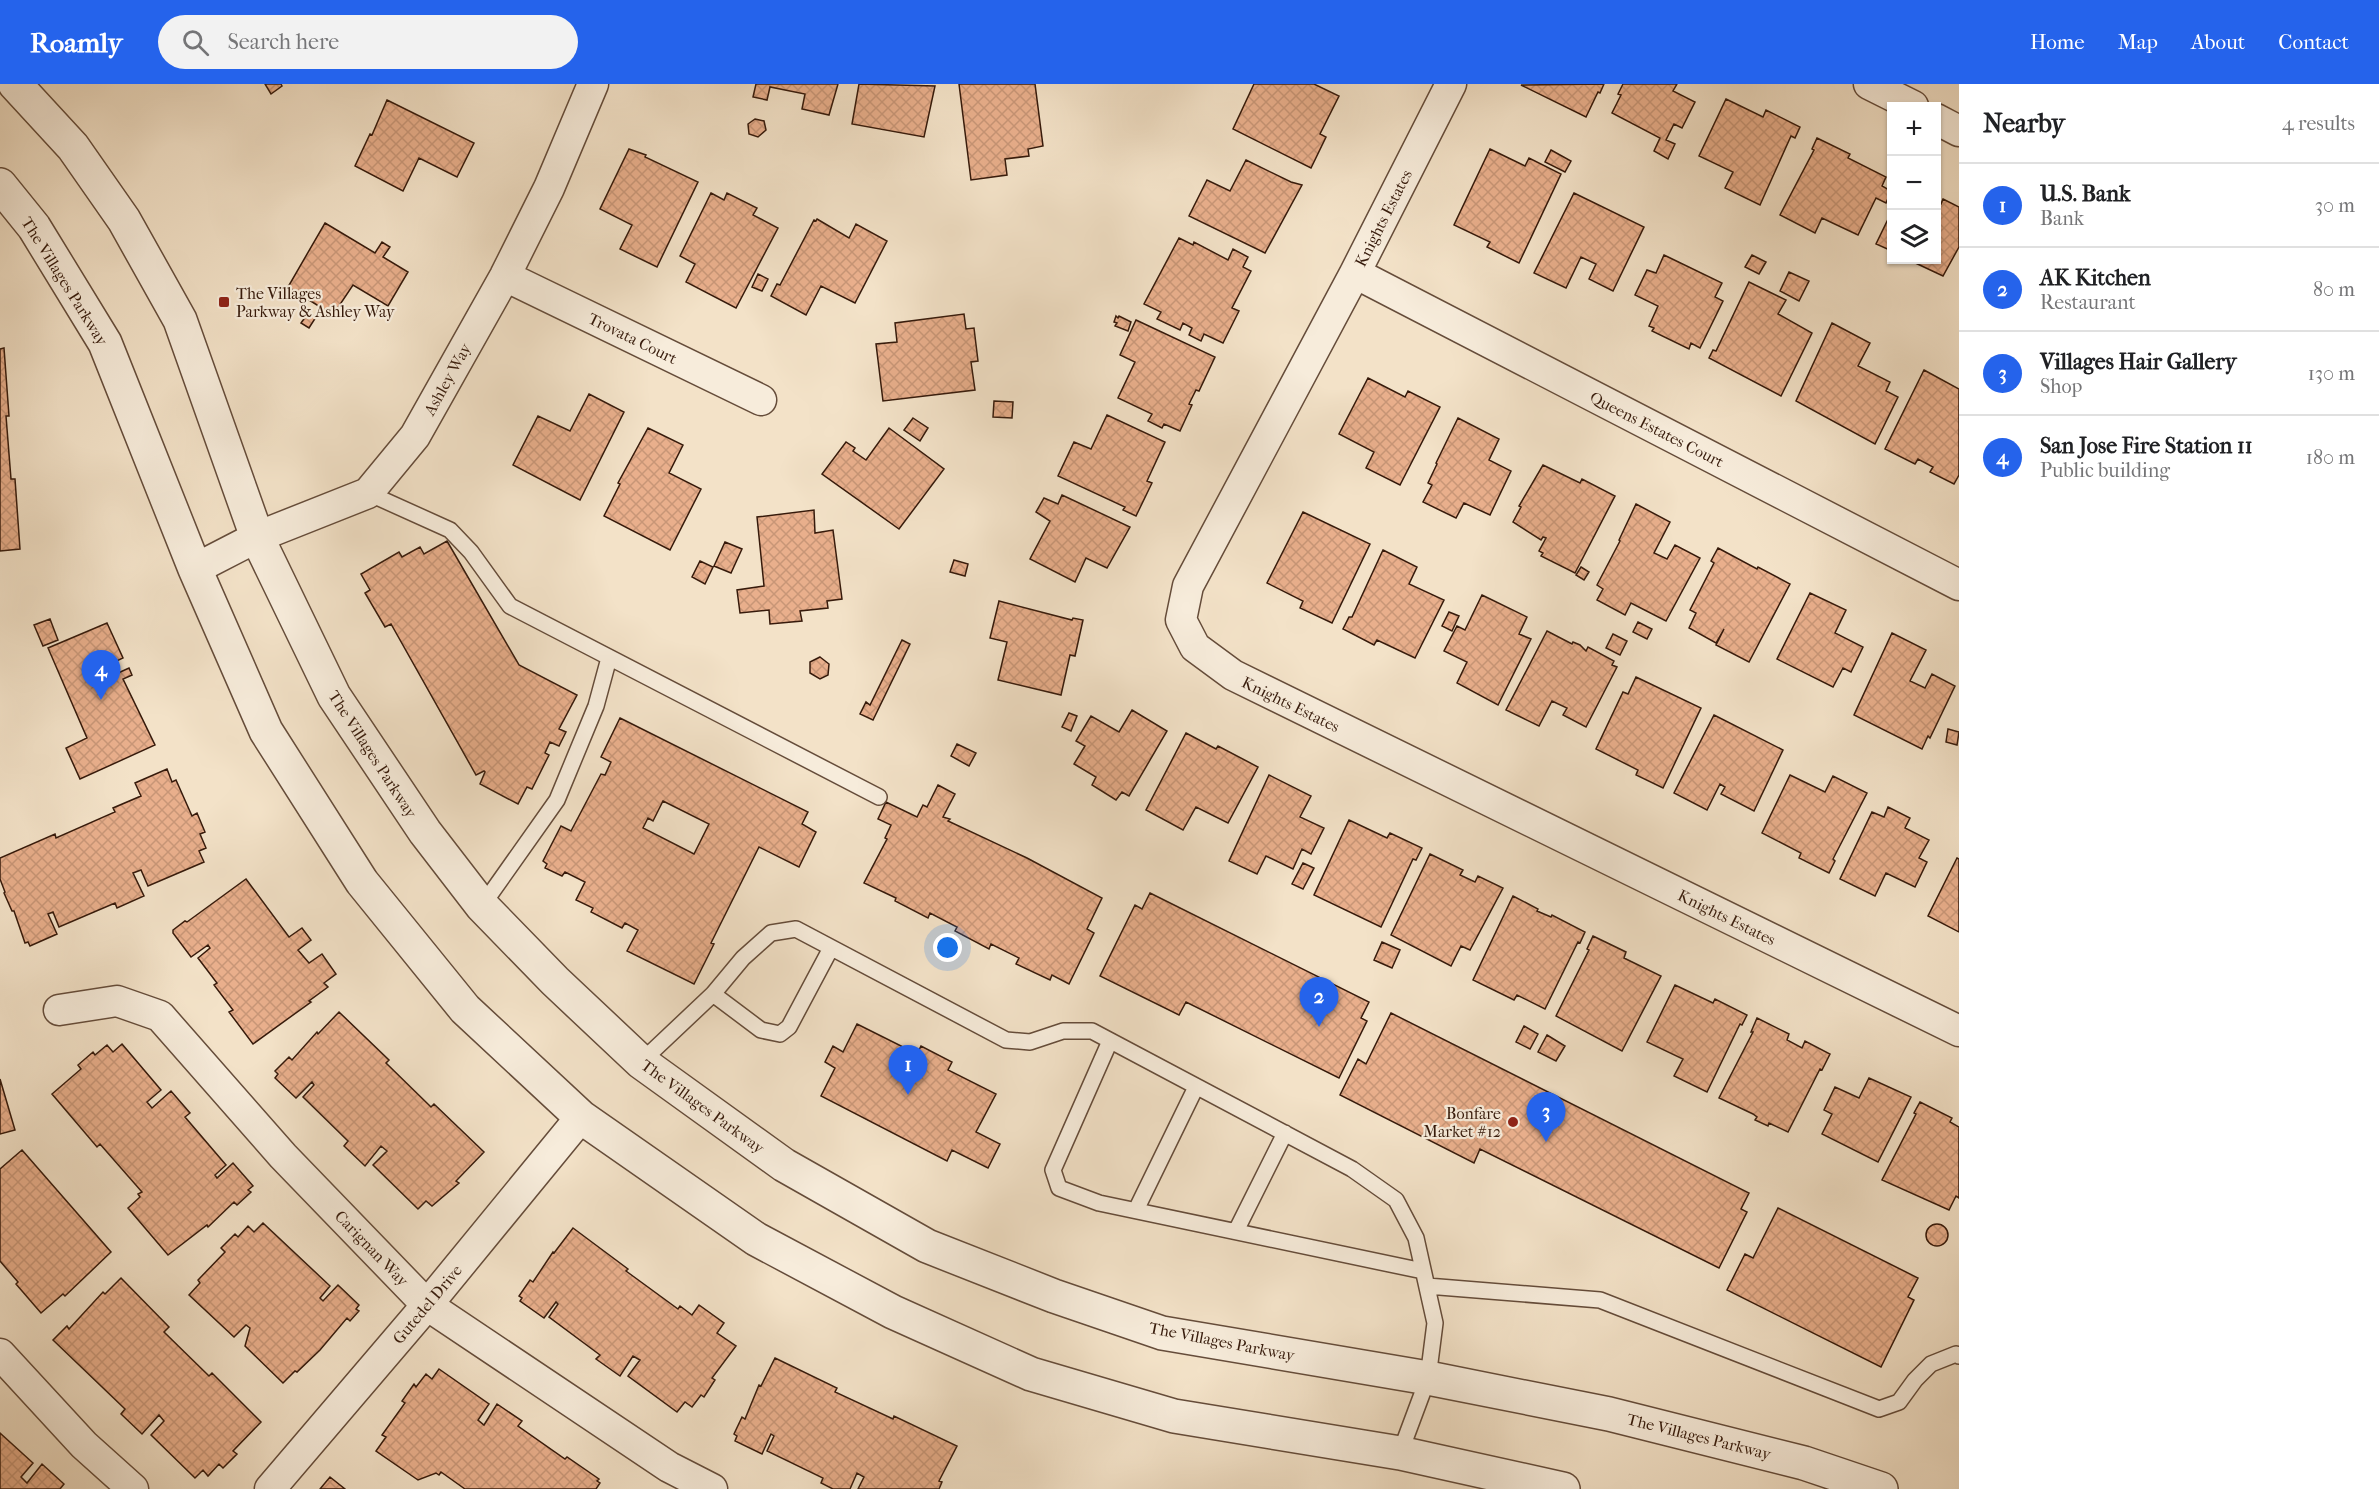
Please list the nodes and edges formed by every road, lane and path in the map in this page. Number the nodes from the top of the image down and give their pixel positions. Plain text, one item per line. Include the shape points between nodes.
1 (593, 84) edge
2 (1451, 84) edge
3 (1869, 84) edge
4 (17, 85) edge
5 (1904, 102) edge
6 (1941, 121) edge
7 (1959, 130) edge
8 (0, 185) edge
9 (1355, 273) junction
10 (505, 276) junction
11 (761, 400) dead end
12 (368, 493) junction
13 (257, 537) junction
14 (195, 569) junction
15 (1959, 585) edge
16 (609, 658) junction
17 (879, 797) dead end
18 (482, 906) junction
19 (831, 948) junction
20 (713, 994) junction
21 (59, 1010) dead end
22 (1959, 1031) edge
23 (1110, 1041) junction
24 (641, 1062) junction
25 (1196, 1086) junction
26 (581, 1117) junction
27 (1285, 1133) junction
28 (1136, 1210) junction
29 (1236, 1231) junction
30 (1425, 1279) junction
31 (427, 1305) junction
32 (0, 1354) edge
33 (1959, 1356) edge
34 (1428, 1378) junction
35 (1400, 1453) junction
36 (133, 1489) edge
37 (270, 1489) edge
38 (712, 1489) edge
39 (1563, 1489) edge
40 (1881, 1489) edge

1 - 10 street, Ashley Way via 549,188
2 - 9 street, Knights Estates
3 - 5 street
4 - 13 street, The Villages Parkway via 73,147 124,220 167,295 180,320
6 - 7 street
8 - 14 street, The Villages Parkway via 34,227 105,343
9 - 15 street, Queens Estates Court
9 - 22 street, Knights Estates via 1188,586 1181,620 1195,647 1233,675
10 - 11 street, Trovata Court
10 - 12 street, Ashley Way via 415,436
12 - 13 street, Ashley Way
12 - 16 lane via 450,530 510,606
13 - 14 street, Ashley Way
13 - 18 street, The Villages Parkway via 334,696 425,832
14 - 26 street, The Villages Parkway via 266,731 362,882 465,1008
16 - 17 lane
16 - 18 lane via 596,706 557,800
18 - 24 street, The Villages Parkway
19 - 20 lane via 796,929 771,933 743,958
19 - 20 lane via 789,1028 780,1034 761,1030
19 - 23 lane via 1006,1040 1030,1042 1063,1032 1092,1031
20 - 24 lane
21 - 31 street, Carignan Way via 117,1001 160,1016 283,1156
23 - 25 lane
23 - 28 lane via 1053,1170 1059,1188 1099,1203
24 - 34 street, The Villages Parkway via 784,1165 927,1246 1162,1333
25 - 27 lane
25 - 28 lane
26 - 31 street, Gutedel Drive
26 - 35 street, The Villages Parkway via 756,1239 893,1312 1031,1374 1174,1416
27 - 29 lane
27 - 30 lane via 1352,1169 1396,1200 1416,1238
28 - 29 lane
29 - 30 lane
30 - 33 lane via 1600,1300 1879,1409 1899,1402 1931,1364
30 - 34 lane via 1435,1323
31 - 37 street, Gutedel Drive
31 - 38 street, Carignan Way via 669,1467
32 - 36 street via 84,1445
34 - 35 lane
34 - 40 street, The Villages Parkway via 1609,1414 1804,1463
35 - 39 street, The Villages Parkway

